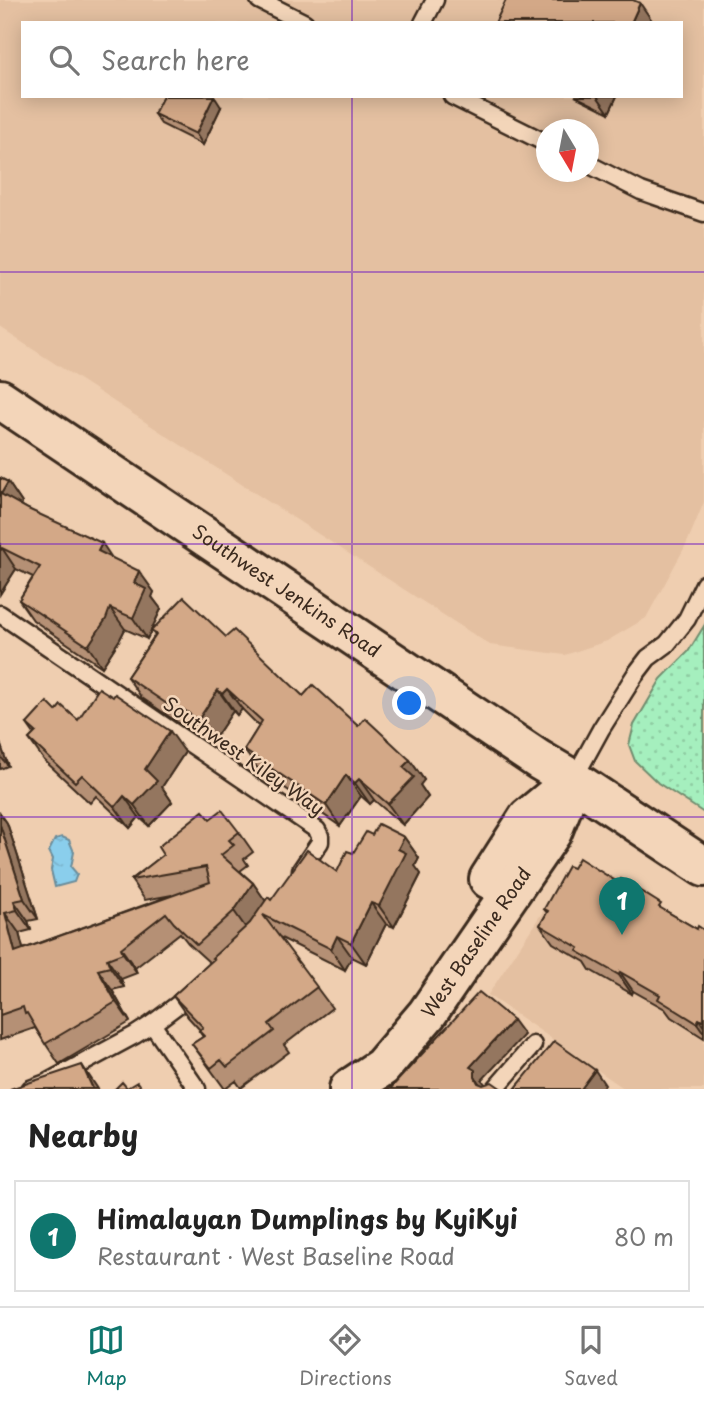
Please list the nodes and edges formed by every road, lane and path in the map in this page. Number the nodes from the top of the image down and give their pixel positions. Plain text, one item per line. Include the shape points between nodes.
1 (259, 0) edge
2 (435, 0) edge
3 (301, 21) edge
4 (424, 21) edge
5 (456, 98) edge
6 (536, 138) edge
7 (599, 169) edge
8 (704, 213) edge
9 (0, 399) edge
10 (704, 584) edge
11 (0, 614) edge
12 (573, 780) junction
13 (704, 867) edge
14 (290, 887) edge
15 (209, 980) edge
16 (152, 1024) junction
17 (533, 1045) dead end
18 (351, 1087) edge
19 (30, 1089) edge
20 (197, 1089) edge
21 (495, 1089) edge

1 - 3 lane
2 - 4 lane
5 - 6 lane
7 - 8 lane via 641,191
9 - 12 main road, Southwest Jenkins Road
10 - 12 lane via 687,619 635,675
11 - 14 lane, Southwest Kiley Way via 317,830 320,842
12 - 13 main road
12 - 18 main road, West Baseline Road via 528,818 411,998 368,1047
15 - 16 lane
16 - 19 lane
16 - 20 lane
17 - 21 lane

